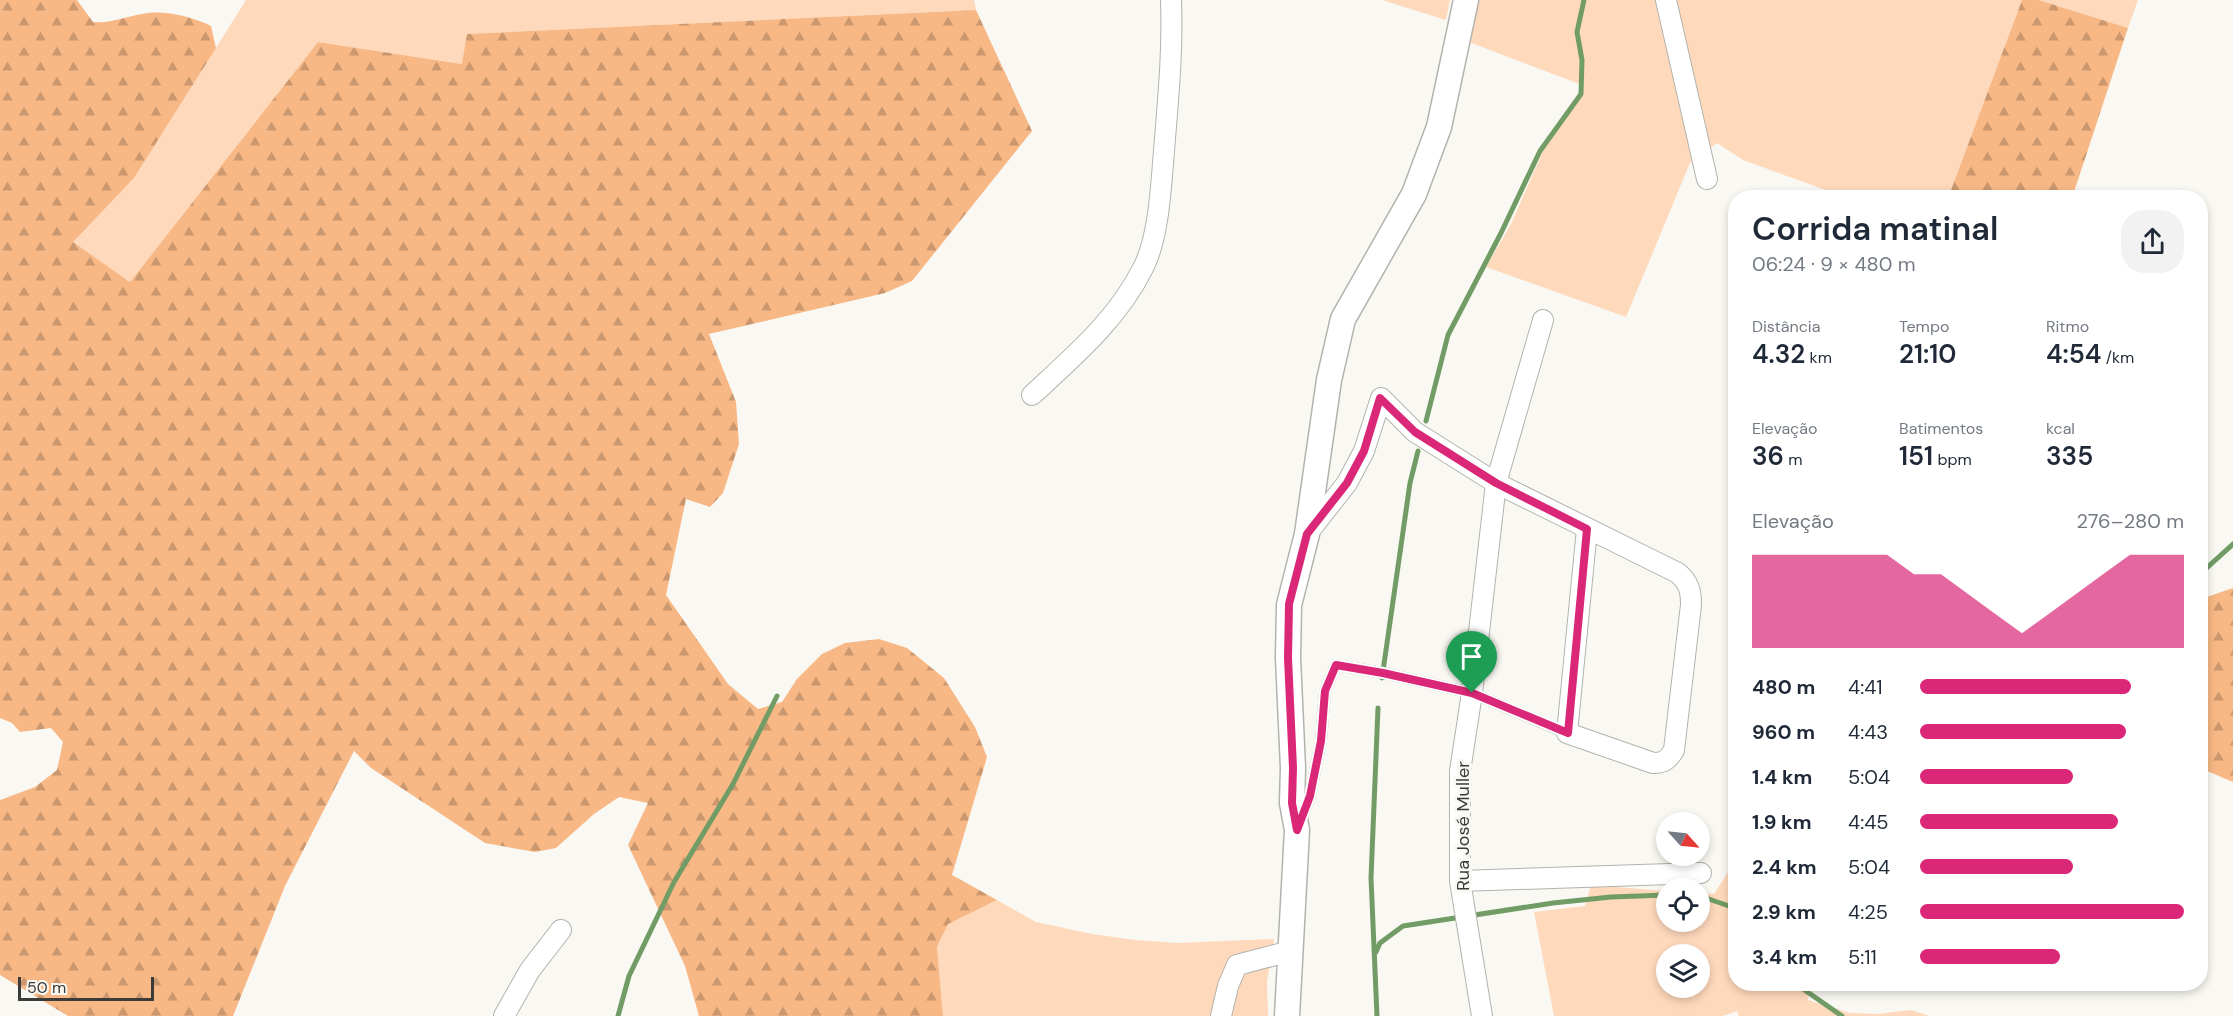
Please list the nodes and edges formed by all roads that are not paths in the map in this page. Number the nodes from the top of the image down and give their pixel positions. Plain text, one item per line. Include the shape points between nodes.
1 (1171, 0) edge
2 (1466, 0) edge
3 (1666, 0) edge
4 (1707, 178) dead end
5 (1543, 320) dead end
6 (1032, 395) dead end
7 (1496, 483) junction
8 (1587, 529) junction
9 (1307, 534) junction
10 (1472, 693) junction
11 (1568, 733) junction
12 (1297, 830) junction
13 (1701, 873) dead end
14 (1460, 881) junction
15 (561, 930) dead end
16 (1290, 951) junction
17 (504, 1016) edge
18 (1221, 1016) edge
19 (1287, 1016) edge
20 (1482, 1016) edge

1 - 6 street via 1172,44 1161,189 1144,267 1096,335
2 - 9 street via 1439,127 1414,194 1343,319 1329,380
3 - 4 street
5 - 7 street, Rua José Muller
7 - 8 street
7 - 9 street via 1415,432 1380,398 1364,451 1347,483
7 - 10 street, Rua José Muller
8 - 11 street
8 - 11 street via 1678,573 1691,590 1691,605 1674,750 1669,759 1653,763
9 - 12 street via 1289,604 1292,803
10 - 11 lane
10 - 12 lane via 1336,665 1325,691 1321,741 1310,796
10 - 14 street, Rua José Muller via 1460,771
12 - 16 street
13 - 14 street
14 - 20 street, Rua José Muller
15 - 17 street via 530,970
16 - 18 street via 1237,966
16 - 19 street

